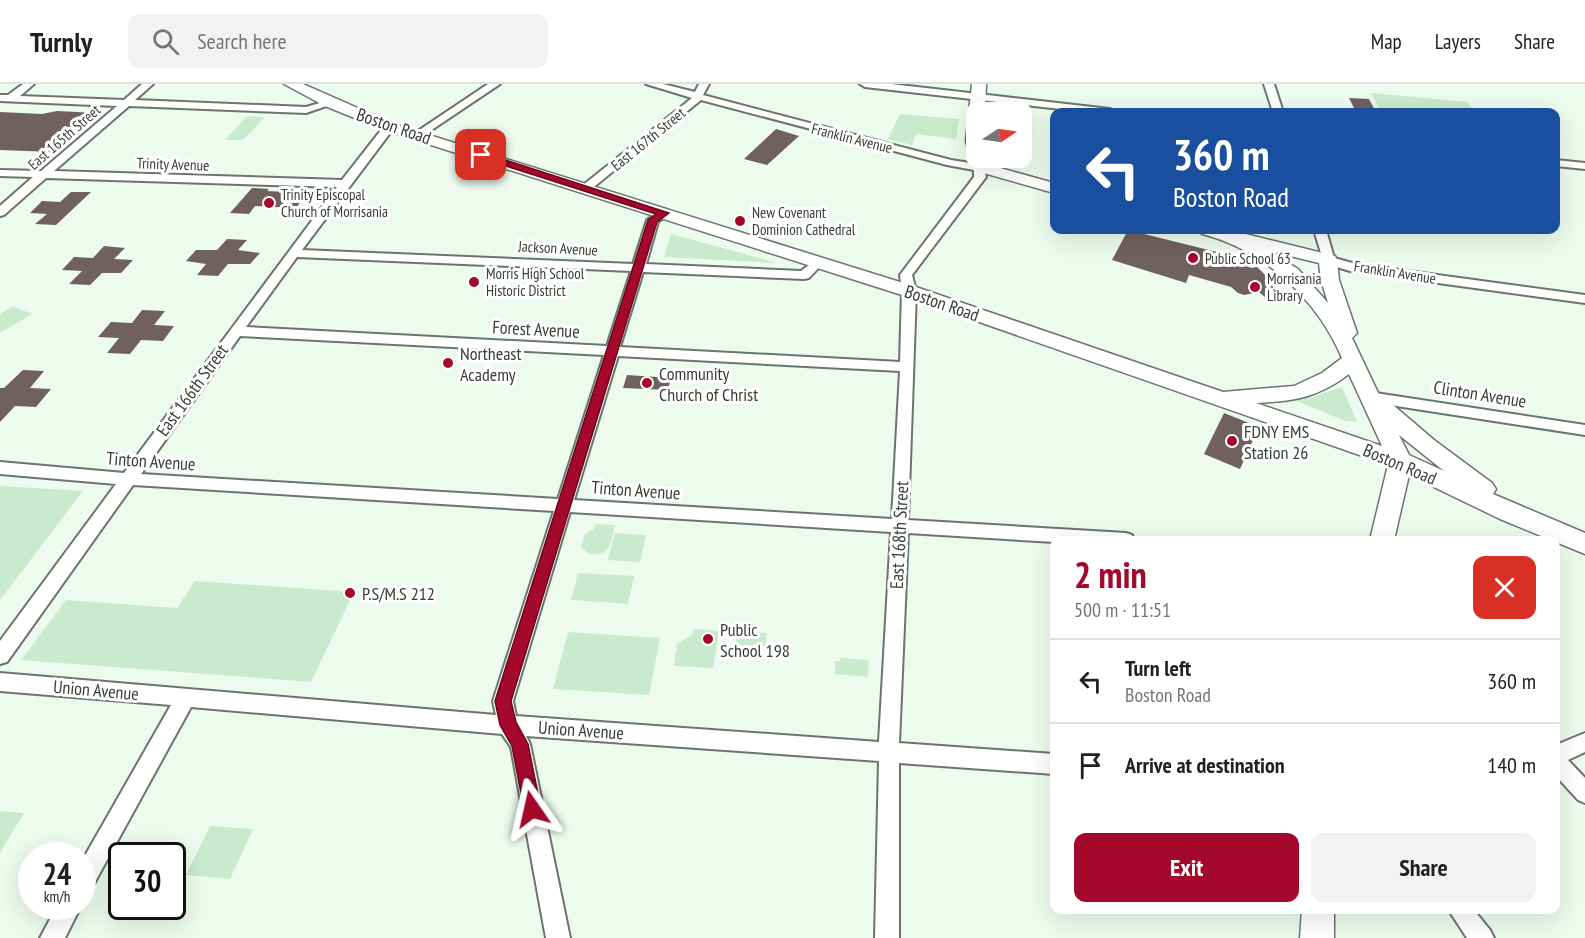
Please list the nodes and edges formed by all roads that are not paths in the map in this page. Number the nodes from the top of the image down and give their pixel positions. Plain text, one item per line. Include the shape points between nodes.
1 (29, 84) edge
2 (148, 84) edge
3 (291, 84) edge
4 (495, 84) edge
5 (651, 84) edge
6 (704, 84) edge
7 (865, 84) edge
8 (1269, 84) edge
9 (698, 96) junction
10 (978, 98) edge
11 (4, 99) edge
12 (330, 103) junction
13 (125, 104) junction
14 (1072, 108) edge
15 (1277, 108) edge
16 (389, 127) junction
17 (417, 135) junction
18 (966, 161) edge
19 (1560, 163) edge
20 (1585, 166) edge
21 (979, 168) edge
22 (1002, 168) edge
23 (0, 173) edge
24 (43, 175) junction
25 (345, 184) junction
26 (1050, 186) edge
27 (586, 188) junction
28 (0, 212) edge
29 (664, 213) junction
30 (1225, 234) edge
31 (1321, 234) edge
32 (1229, 235) junction
33 (292, 253) junction
34 (1328, 260) junction
35 (818, 262) junction
36 (638, 268) junction
37 (909, 291) junction
38 (1585, 299) edge
39 (235, 332) junction
40 (612, 351) junction
41 (1351, 354) junction
42 (907, 367) junction
43 (1217, 397) junction
44 (1369, 397) junction
45 (1585, 430) edge
46 (1401, 461) junction
47 (0, 468) edge
48 (127, 479) junction
49 (563, 505) junction
50 (1537, 524) junction
51 (900, 526) junction
52 (1061, 536) edge
53 (1383, 536) edge
54 (1585, 544) edge
55 (0, 656) edge
56 (0, 682) edge
57 (186, 698) junction
58 (508, 725) junction
59 (1585, 742) edge
60 (889, 751) junction
61 (1560, 753) edge
62 (1050, 764) edge
63 (1560, 766) edge
64 (1585, 793) edge
65 (96, 858) edge
66 (1318, 914) edge
67 (1463, 914) edge
68 (62, 920) edge
69 (52, 938) edge
70 (558, 938) edge
71 (887, 938) edge
72 (1317, 938) edge
73 (1482, 938) edge

1 - 11 street
2 - 13 street, East 165th Street
3 - 12 main road, Boston Road
4 - 17 street
5 - 9 street, Franklin Avenue
6 - 9 street, East 167th Street
7 - 10 street
8 - 15 street
9 - 18 street, Franklin Avenue via 951,163
9 - 27 street, East 167th Street
10 - 14 street
11 - 13 street
12 - 13 street via 306,110
12 - 16 main road, Boston Road
13 - 24 street, East 165th Street
16 - 17 main road, Boston Road
16 - 25 street, East 166th Street
17 - 27 main road, Boston Road
19 - 20 street
21 - 37 street, East 168th Street via 980,177 906,275
22 - 26 main road, Franklin Avenue
23 - 24 street, Trinity Avenue
24 - 25 street, Trinity Avenue
24 - 28 street, East 165th Street
25 - 33 street, East 166th Street
27 - 29 main road, Boston Road
29 - 35 main road, Boston Road
29 - 36 street via 653,220
30 - 32 main road, Franklin Avenue
31 - 34 street
32 - 34 main road, Franklin Avenue
32 - 41 main road via 1297,279 1313,296
33 - 36 street, Jackson Avenue
33 - 39 street, East 166th Street
34 - 38 street, Franklin Avenue
34 - 41 main road
35 - 36 street, Jackson Avenue via 804,275
35 - 37 main road, Boston Road
36 - 40 street
37 - 42 street, East 168th Street
37 - 43 main road, Boston Road
39 - 40 street, Forest Avenue
39 - 48 street, East 166th Street
40 - 42 street, Forest Avenue
40 - 49 street
41 - 43 main road via 1329,378 1297,393
41 - 44 main road
42 - 51 street, East 168th Street
43 - 46 main road, Boston Road
44 - 45 street, Clinton Avenue
44 - 46 main road
44 - 50 main road via 1447,462
46 - 50 main road, Boston Road
46 - 53 main road
47 - 48 street, Tinton Avenue
48 - 49 street, Tinton Avenue
48 - 55 street, East 166th Street
49 - 51 street, Tinton Avenue
49 - 58 street via 503,701
50 - 54 main road, Boston Road
51 - 52 street, Tinton Avenue
51 - 60 street, East 168th Street
56 - 57 street, Union Avenue
57 - 58 street, Union Avenue
57 - 65 street
58 - 60 street, Union Avenue
58 - 70 street via 520,744
59 - 61 street
60 - 62 street, Union Avenue
60 - 71 street, East 168th Street
63 - 64 street
66 - 72 main road
67 - 73 street
68 - 69 street

